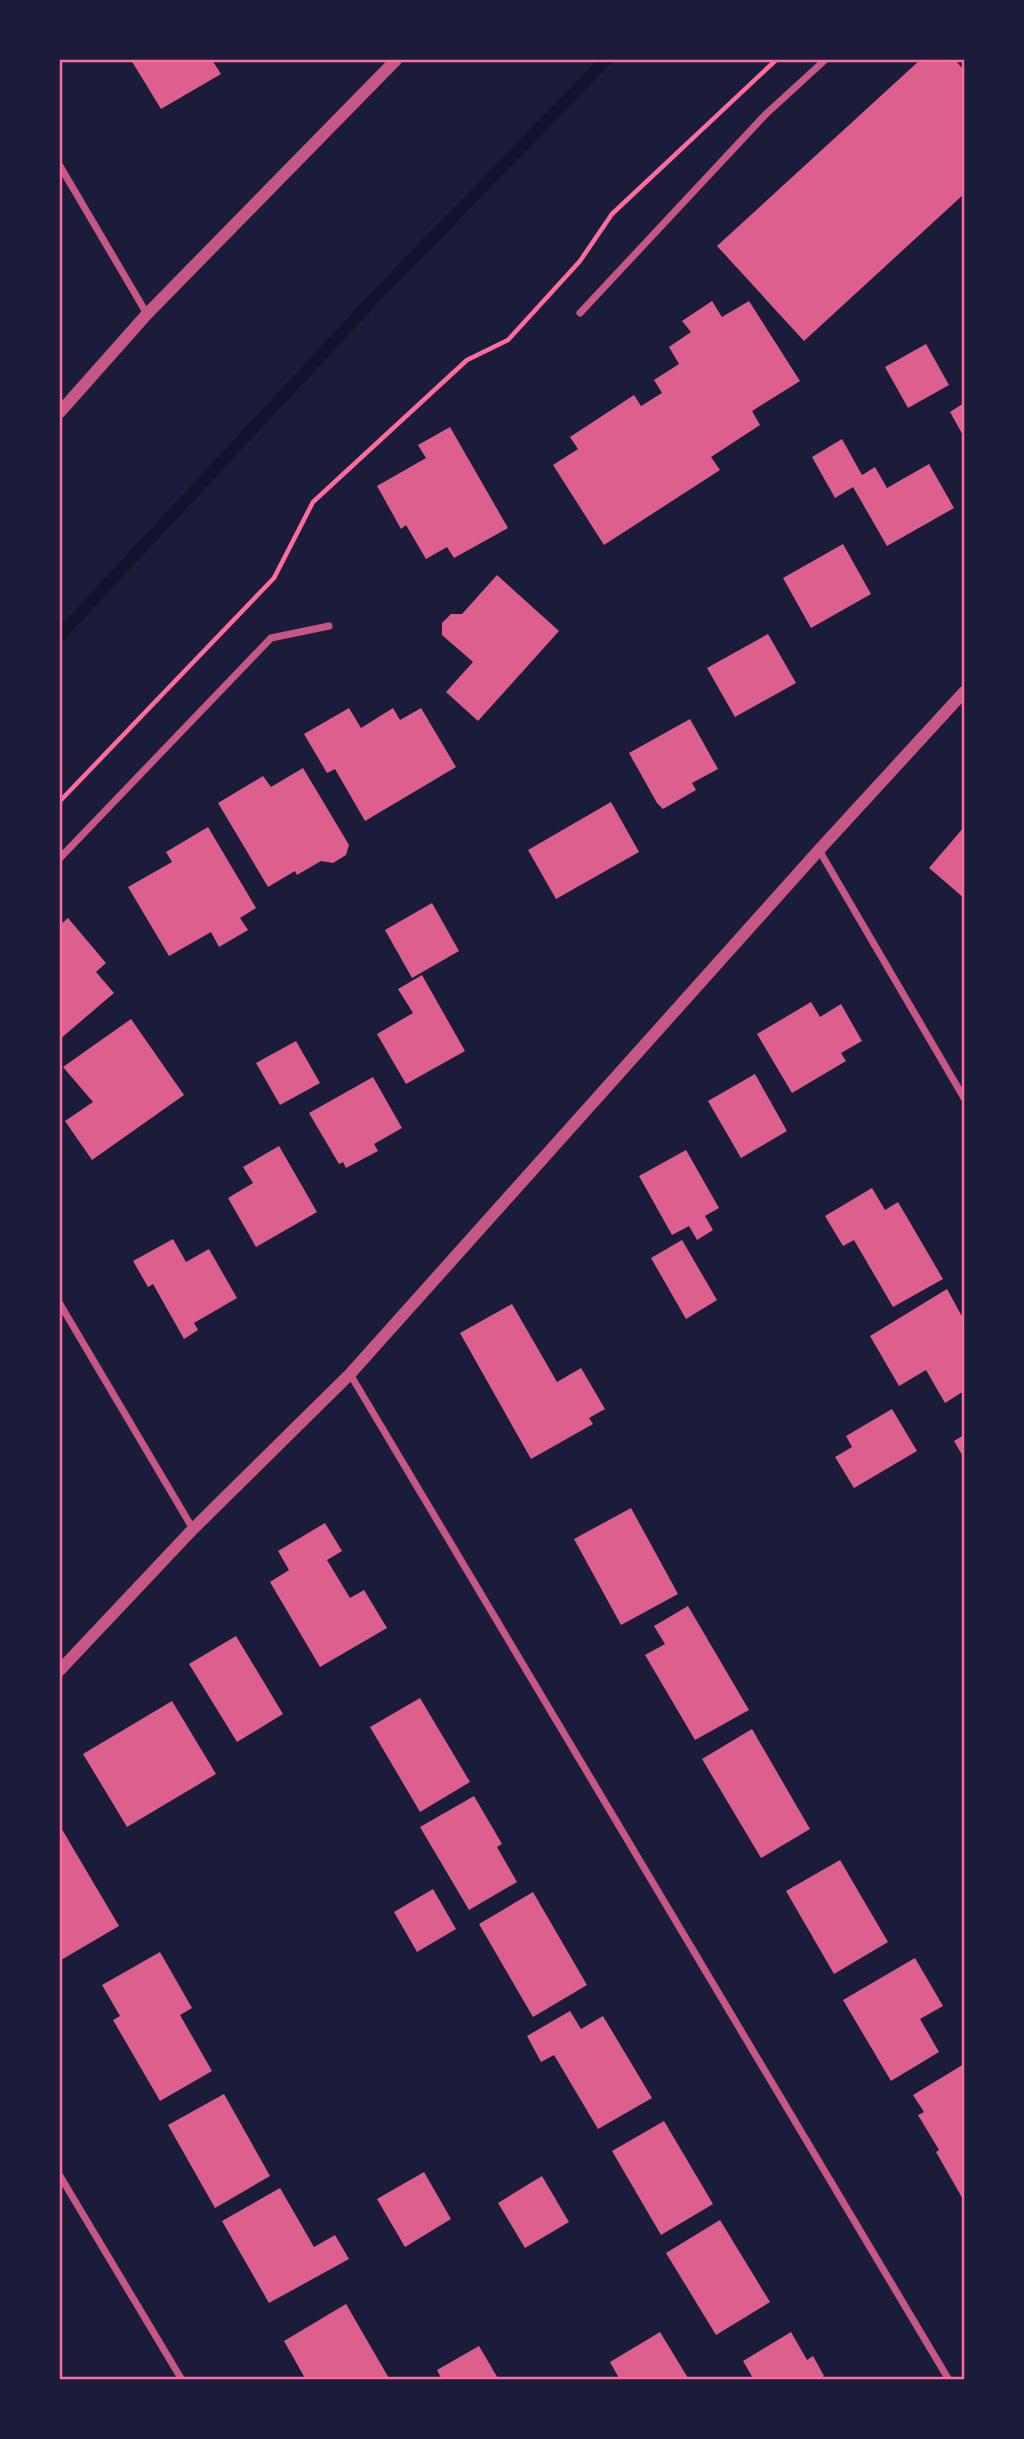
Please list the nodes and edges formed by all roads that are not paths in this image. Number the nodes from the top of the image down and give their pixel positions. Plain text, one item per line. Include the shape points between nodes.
1 (396, 60) edge
2 (825, 60) edge
3 (60, 166) edge
4 (580, 313) dead end
5 (147, 314) junction
6 (60, 412) edge
7 (329, 626) dead end
8 (964, 692) edge
9 (819, 850) junction
10 (60, 858) edge
11 (964, 1098) edge
12 (60, 1304) edge
13 (350, 1374) junction
14 (193, 1529) junction
15 (60, 1670) edge
16 (60, 2176) edge
17 (181, 2379) edge
18 (949, 2379) edge

1 - 5 street
2 - 4 street via 766,114
3 - 5 street
5 - 6 street
7 - 10 street via 271,638
8 - 9 street
9 - 11 street
9 - 13 street
12 - 14 street
13 - 14 street
13 - 18 street
14 - 15 street
16 - 17 street

